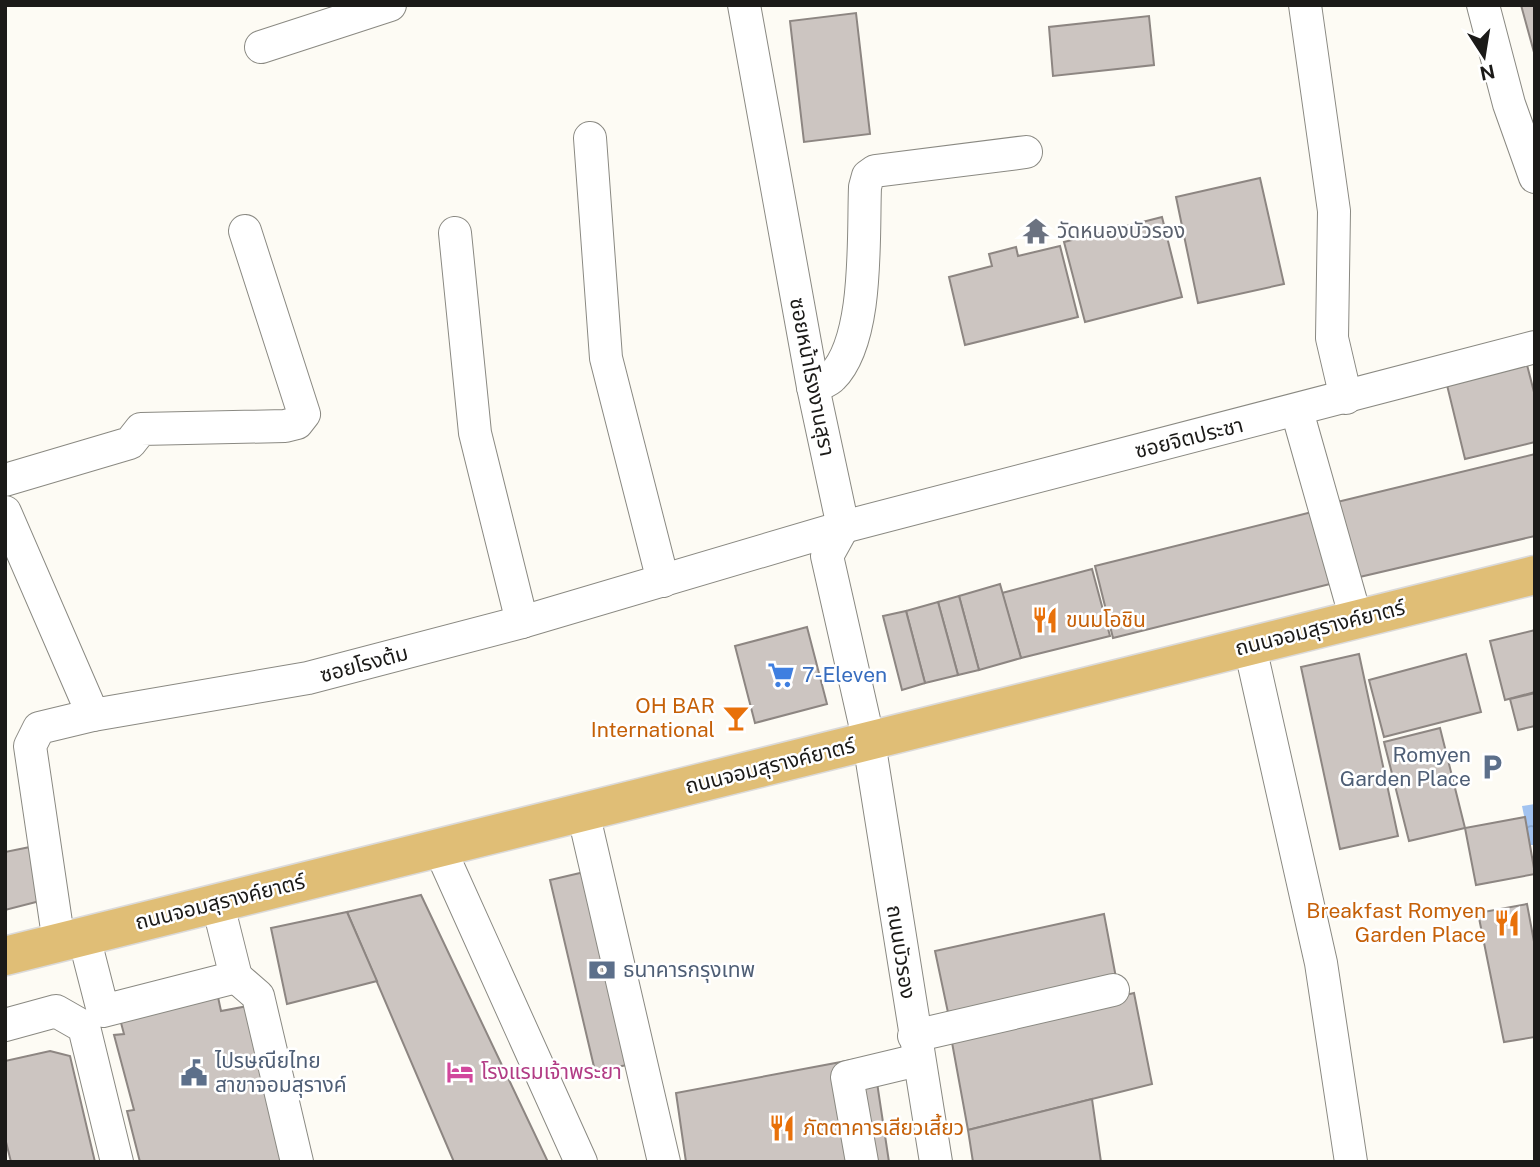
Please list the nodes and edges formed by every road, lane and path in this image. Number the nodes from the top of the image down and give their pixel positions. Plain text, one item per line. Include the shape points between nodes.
1 (390, 5) edge
2 (744, 5) edge
3 (1305, 5) edge
4 (1483, 5) edge
5 (261, 47) dead end
6 (1522, 101) edge
7 (590, 138) dead end
8 (1026, 152) dead end
9 (1535, 177) edge
10 (245, 231) dead end
11 (455, 233) dead end
12 (1535, 347) edge
13 (813, 387) junction
14 (1346, 398) junction
15 (1297, 411) junction
16 (5, 480) edge
17 (5, 512) edge
18 (844, 527) junction
19 (1535, 575) edge
20 (663, 581) junction
21 (1356, 619) junction
22 (522, 622) junction
23 (1250, 647) junction
24 (93, 715) junction
25 (869, 742) junction
26 (583, 812) junction
27 (439, 847) junction
28 (217, 901) junction
29 (71, 940) junction
30 (5, 956) edge
31 (236, 977) junction
32 (1113, 990) dead end
33 (103, 1011) junction
34 (6, 1019) edge
35 (916, 1048) junction
36 (117, 1162) edge
37 (135, 1162) edge
38 (297, 1162) edge
39 (581, 1162) edge
40 (664, 1162) edge
41 (862, 1162) edge
42 (936, 1162) edge
43 (1351, 1162) edge

1 - 5 street
2 - 13 street, ซอยหน้าโรงงานสุรา
3 - 14 street via 1334,211 1332,338
4 - 6 street
6 - 9 street
7 - 20 street via 606,358
8 - 13 street via 875,171 868,176 858,326 831,379
10 - 16 street via 304,414 297,423 141,429 130,443
11 - 22 street via 475,433
12 - 14 street, ซอยจิตประชา
13 - 18 street, ซอยหน้าโรงงานสุรา
14 - 15 street, ซอยจิตประชา
15 - 18 street, ซอยจิตประชา
15 - 21 street
17 - 24 street
18 - 20 street, ซอยโรงต้ม
18 - 25 street via 827,556
19 - 21 main road, ถนนจอมสุรางค์ยาตร์
20 - 22 street, ซอยโรงต้ม
21 - 23 main road, ถนนจอมสุรางค์ยาตร์
22 - 24 street, ซอยโรงต้ม via 308,678
23 - 25 main road, ถนนจอมสุรางค์ยาตร์
23 - 43 street via 1321,963
24 - 29 street, ซอยโรงต้ม via 39,728 30,746
25 - 26 main road, ถนนจอมสุรางค์ยาตร์
25 - 35 street, ถนนบัวรอง
26 - 27 main road, ถนนจอมสุรางค์ยาตร์
26 - 40 street
27 - 28 main road, ถนนจอมสุรางค์ยาตร์
27 - 39 street
28 - 29 main road, ถนนจอมสุรางค์ยาตร์
28 - 31 street
29 - 30 main road, ถนนจอมสุรางค์ยาตร์
29 - 33 street, ซอยโรงต้ม
31 - 33 street
31 - 38 street via 258,996
32 - 35 street
33 - 37 street, ซอยโรงต้ม via 100,1022
34 - 36 street via 56,1012 84,1027
35 - 41 street via 847,1077
35 - 42 street, ถนนบัวรอง

